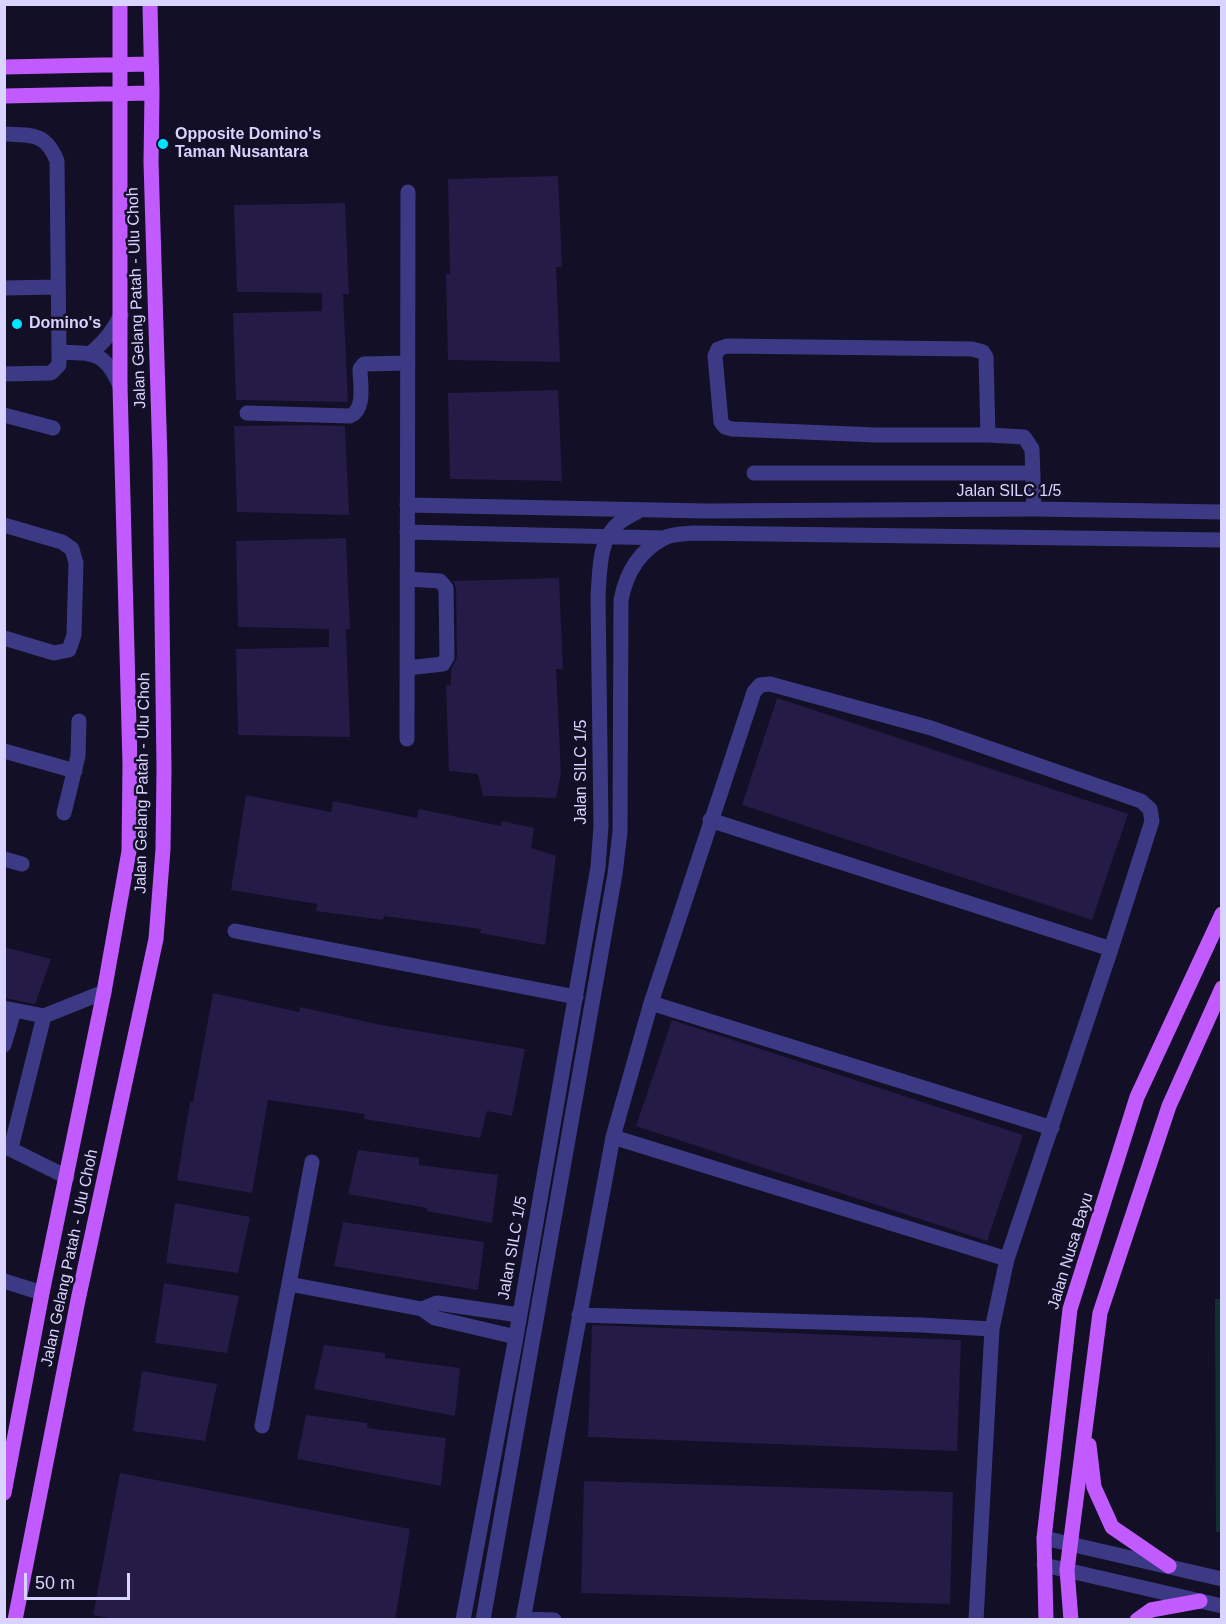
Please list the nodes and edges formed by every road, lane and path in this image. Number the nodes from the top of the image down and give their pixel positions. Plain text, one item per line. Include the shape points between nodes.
1 (120, 4) edge
2 (150, 4) edge
3 (152, 64) junction
4 (119, 66) junction
5 (4, 67) edge
6 (152, 93) junction
7 (120, 94) junction
8 (4, 96) edge
9 (4, 134) edge
10 (408, 192) dead end
11 (58, 287) junction
12 (4, 288) edge
13 (120, 315) junction
14 (59, 352) junction
15 (91, 353) junction
16 (408, 363) junction
17 (4, 374) edge
18 (120, 386) junction
19 (248, 413) dead end
20 (4, 415) edge
21 (53, 428) dead end
22 (988, 435) junction
23 (754, 473) dead end
24 (1033, 473) junction
25 (407, 505) junction
26 (490, 507) junction
27 (1034, 509) junction
28 (640, 510) junction
29 (1221, 512) edge
30 (4, 525) edge
31 (407, 532) junction
32 (490, 534) junction
33 (665, 537) junction
34 (606, 538) junction
35 (1221, 540) edge
36 (407, 579) junction
37 (4, 638) edge
38 (407, 668) junction
39 (79, 721) dead end
40 (407, 739) dead end
41 (4, 751) edge
42 (75, 771) junction
43 (64, 813) dead end
44 (710, 820) junction
45 (4, 859) edge
46 (22, 864) dead end
47 (1221, 914) edge
48 (235, 931) dead end
49 (1111, 949) junction
50 (1221, 988) edge
51 (104, 992) junction
52 (576, 997) junction
53 (651, 1003) junction
54 (9, 1009) edge
55 (44, 1016) junction
56 (4, 1045) edge
57 (1052, 1128) junction
58 (613, 1137) junction
59 (8, 1147) edge
60 (312, 1162) dead end
61 (67, 1177) junction
62 (1007, 1259) junction
63 (4, 1281) edge
64 (289, 1284) junction
65 (42, 1293) junction
66 (422, 1309) junction
67 (519, 1315) junction
68 (579, 1315) junction
69 (992, 1329) junction
70 (516, 1337) junction
71 (1086, 1422) junction
72 (262, 1426) dead end
73 (4, 1493) edge
74 (1044, 1538) junction
75 (1071, 1543) junction
76 (1044, 1565) junction
77 (1169, 1566) junction
78 (1067, 1570) junction
79 (1221, 1579) edge
80 (1200, 1601) junction
81 (1221, 1606) edge
82 (523, 1619) edge
83 (15, 1620) edge
84 (463, 1620) edge
85 (483, 1620) edge
86 (554, 1620) edge
87 (976, 1620) edge
88 (1046, 1620) edge
89 (1071, 1620) edge
90 (1137, 1620) edge

1 - 4 main road, Jalan Gelang Patah - Ulu Choh
2 - 3 main road, Jalan Gelang Patah - Ulu Choh
3 - 4 main road
3 - 6 main road, Jalan Gelang Patah - Ulu Choh
4 - 5 main road
4 - 7 main road, Jalan Gelang Patah - Ulu Choh
6 - 7 main road
6 - 83 main road, Jalan Gelang Patah - Ulu Choh via 164,769 156,939 78,1300
7 - 8 main road
7 - 13 main road, Jalan Gelang Patah - Ulu Choh
9 - 11 street via 33,135 45,141 57,161
10 - 16 street
11 - 12 street
11 - 14 street
13 - 15 street via 106,341
13 - 18 main road, Jalan Gelang Patah - Ulu Choh
14 - 15 street
14 - 17 street via 58,365 51,373
15 - 18 street via 107,363
16 - 19 street via 364,364 360,369 360,406 350,416
16 - 25 street
18 - 51 main road, Jalan Gelang Patah - Ulu Choh via 129,851
20 - 21 street
22 - 22 street via 876,435 725,427 721,422 714,356 718,349 727,346 972,349 986,357
22 - 24 street via 1024,437 1032,449
23 - 24 street
24 - 27 street
25 - 26 street, Jalan SILC 1/5
25 - 31 street
26 - 28 street, Jalan SILC 1/5
26 - 32 street
27 - 28 street, Jalan SILC 1/5
27 - 29 street, Jalan SILC 1/5
28 - 34 street via 619,523
30 - 37 street via 62,542 72,549 76,563 74,635 69,651 54,653
31 - 32 street
31 - 36 street
32 - 34 street
33 - 34 street
33 - 35 street via 693,533
33 - 85 street via 640,555 628,574 621,600 620,832 615,874
34 - 52 street, Jalan SILC 1/5 via 598,596 600,846
36 - 38 street
36 - 38 street via 440,581 446,588 447,657 443,664
38 - 40 street
39 - 42 street
41 - 42 street
42 - 43 street
44 - 49 street
44 - 49 street via 754,692 760,686 770,684 931,728 1141,801 1150,809 1152,821
44 - 53 street
45 - 46 street
47 - 74 main road, Jalan Nusa Bayu via 1137,1097 1070,1309
48 - 52 street
49 - 57 street
50 - 71 main road via 1169,1106 1100,1313
51 - 55 street
51 - 61 main road, Jalan Gelang Patah - Ulu Choh
52 - 67 street, Jalan SILC 1/5
53 - 57 street
53 - 58 street
54 - 55 street
54 - 56 street
55 - 59 street
57 - 62 street
58 - 62 street
58 - 68 street
59 - 61 street
60 - 64 street
61 - 65 main road, Jalan Gelang Patah - Ulu Choh
62 - 69 street
63 - 65 street
64 - 66 street
64 - 72 street
65 - 73 main road, Jalan Gelang Patah - Ulu Choh
66 - 67 street via 437,1303
66 - 70 street via 435,1318
67 - 70 street, Jalan SILC 1/5
68 - 69 street
68 - 82 street
69 - 87 street
70 - 84 street, Jalan SILC 1/5
71 - 75 main road
71 - 77 main road via 1094,1487 1112,1527
74 - 75 street
74 - 76 main road, Jalan Nusa Bayu
75 - 77 street
75 - 78 main road
76 - 78 street
76 - 88 main road, Jalan Nusa Bayu
77 - 79 street
78 - 80 street
78 - 89 main road
80 - 81 street
80 - 90 main road via 1151,1610
82 - 86 street

